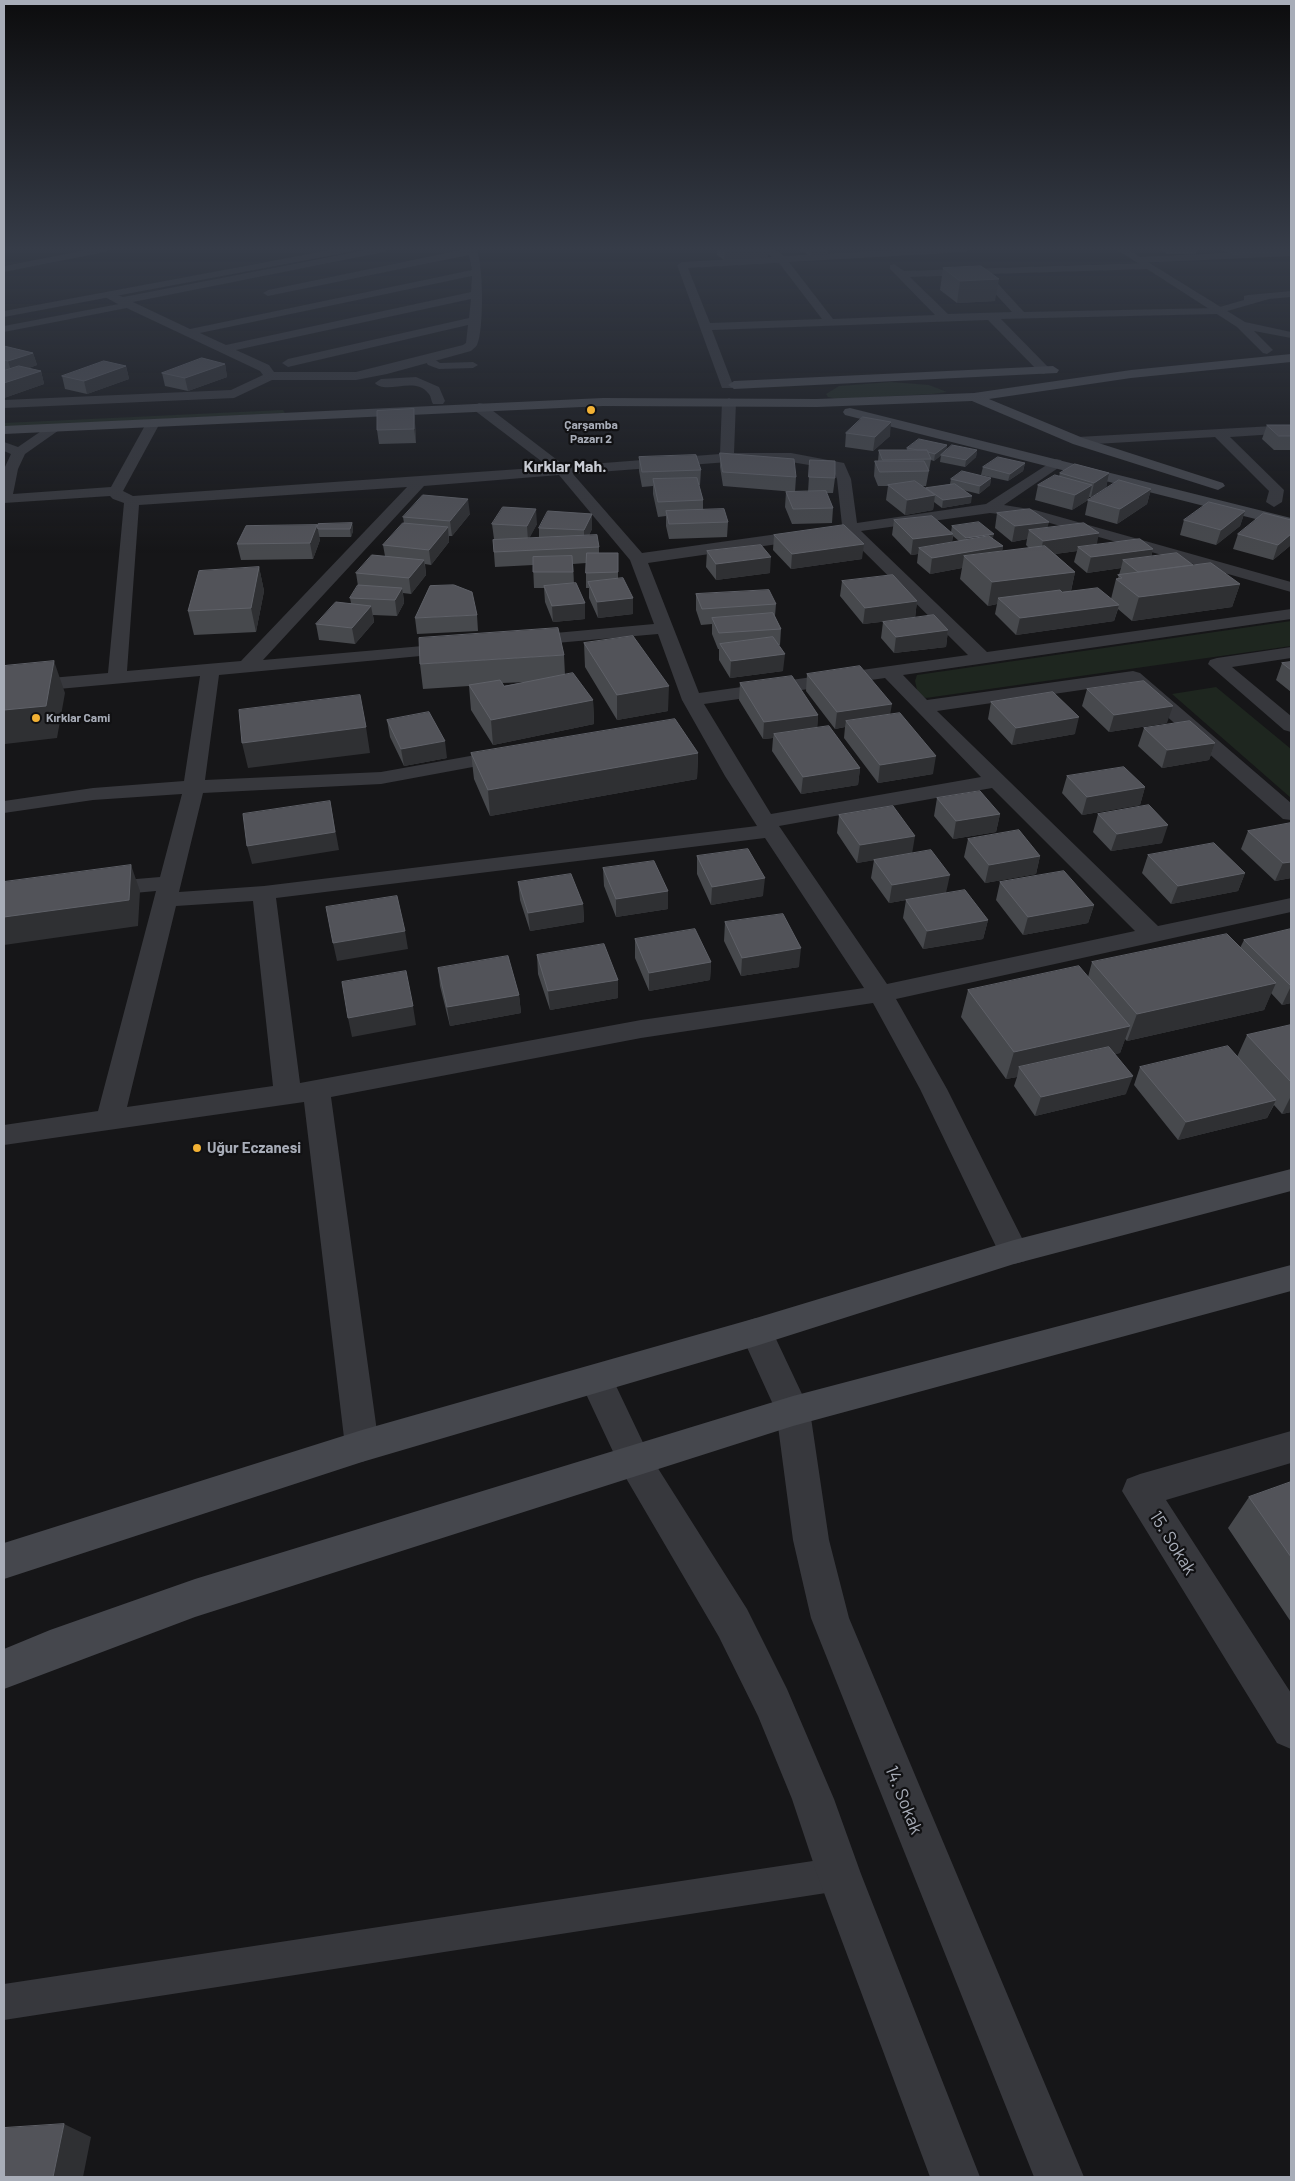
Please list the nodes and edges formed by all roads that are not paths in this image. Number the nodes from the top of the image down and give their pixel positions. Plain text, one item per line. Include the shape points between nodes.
1 (227, 351) edge
2 (335, 351) edge
3 (400, 351) edge
4 (458, 351) edge
5 (473, 351) edge
6 (712, 351) edge
7 (1025, 351) edge
8 (1259, 351) edge
9 (382, 355) dead end
10 (1291, 358) edge
11 (429, 360) junction
12 (349, 363) dead end
13 (266, 366) junction
14 (1094, 366) dead end
15 (1065, 369) dead end
16 (1044, 370) junction
17 (320, 374) junction
18 (926, 376) junction
19 (814, 382) junction
20 (722, 386) joint
21 (247, 388) junction
22 (657, 389) dead end
23 (974, 397) junction
24 (438, 400) junction
25 (729, 402) junction
26 (817, 403) junction
27 (4, 404) edge
28 (479, 407) junction
29 (4, 422) edge
30 (153, 423) junction
31 (54, 428) junction
32 (1291, 429) edge
33 (4, 430) edge
34 (1219, 434) junction
35 (1078, 441) junction
36 (4, 446) edge
37 (19, 452) junction
38 (728, 458) junction
39 (1056, 463) junction
40 (563, 470) junction
41 (418, 483) junction
42 (116, 491) junction
43 (1235, 491) dead end
44 (132, 500) junction
45 (1269, 500) joint
46 (1291, 506) edge
47 (990, 508) junction
48 (1291, 523) edge
49 (850, 529) junction
50 (638, 559) junction
51 (1291, 587) edge
52 (1291, 614) edge
53 (665, 628) junction
54 (500, 644) edge
55 (470, 646) edge
56 (1291, 653) edge
57 (982, 658) junction
58 (246, 667) junction
59 (210, 670) junction
60 (889, 671) junction
61 (117, 677) junction
62 (4, 688) edge
63 (692, 700) junction
64 (922, 707) junction
65 (1291, 726) edge
66 (527, 752) edge
67 (997, 781) junction
68 (194, 787) junction
69 (4, 807) edge
70 (1291, 814) edge
71 (768, 827) junction
72 (82, 891) edge
73 (167, 891) junction
74 (264, 893) junction
75 (1291, 905) edge
76 (1153, 935) junction
77 (880, 994) junction
78 (302, 1092) junction
79 (110, 1120) junction
80 (4, 1135) edge
81 (1291, 1180) edge
82 (1014, 1252) junction
83 (1291, 1278) edge
84 (756, 1332) junction
85 (596, 1379) junction
86 (793, 1411) junction
87 (362, 1446) junction
88 (1291, 1447) edge
89 (635, 1462) junction
90 (4, 1561) edge
91 (4, 1669) edge
92 (1291, 1729) edge
93 (839, 1874) junction
94 (4, 2002) edge
95 (955, 2177) edge
96 (1059, 2177) edge

1 - 13 street
2 - 13 street
3 - 9 street
4 - 11 street
5 - 11 lane via 473,370 439,366
6 - 20 street
7 - 16 street
8 - 14 main road
10 - 23 main road via 1131,374
11 - 17 street via 356,376
12 - 17 street
13 - 17 street
13 - 21 street
15 - 16 main road
16 - 18 main road
18 - 19 main road
18 - 23 main road
19 - 20 main road
19 - 26 main road via 810,387
21 - 24 street via 416,381 434,390
21 - 27 street via 234,394
22 - 24 main road
23 - 26 main road
23 - 35 main road
24 - 29 main road
25 - 26 main road
25 - 28 main road via 603,402
25 - 38 street
26 - 39 main road
28 - 30 main road
28 - 40 street
30 - 31 main road
30 - 42 street
31 - 33 main road
31 - 37 street
32 - 34 street
34 - 35 street
34 - 45 street via 1277,490
35 - 43 main road
36 - 37 street
37 - 42 street via 4,498
38 - 40 street
38 - 49 street via 798,457 839,466 844,479
39 - 47 street
39 - 48 main road
40 - 41 street
40 - 50 street
41 - 44 street
41 - 58 street
42 - 44 street via 118,496
44 - 61 street
45 - 46 main road
47 - 49 street
47 - 51 street via 1030,513
49 - 50 street
49 - 57 street
50 - 53 street
52 - 57 street
53 - 54 street
53 - 63 street
55 - 58 street
56 - 65 street via 1216,664
57 - 60 street
58 - 59 street
59 - 61 street
59 - 68 street
60 - 63 street
60 - 64 street
61 - 62 street
63 - 71 street via 693,723
64 - 67 street
64 - 70 street via 1133,677
66 - 68 street via 381,778
67 - 71 street
67 - 76 street
68 - 69 street via 94,794
68 - 73 street
71 - 74 street
71 - 77 street
72 - 73 street
73 - 74 street
73 - 79 street
74 - 78 street
75 - 76 street
76 - 77 street
77 - 78 street via 640,1029
77 - 82 street via 963,1147
78 - 79 street
78 - 87 street
79 - 80 street
81 - 82 main road
82 - 84 main road
83 - 86 main road
84 - 85 main road
84 - 86 street, 14. Sokak
85 - 87 main road
85 - 89 street
86 - 89 main road
86 - 96 street, 14. Sokak via 811,1540 830,1618
87 - 90 main road
88 - 92 street, 15. Sokak via 1140,1491
89 - 91 main road via 195,1598
89 - 93 street via 733,1623 773,1702 813,1799
93 - 94 lane
93 - 95 street

